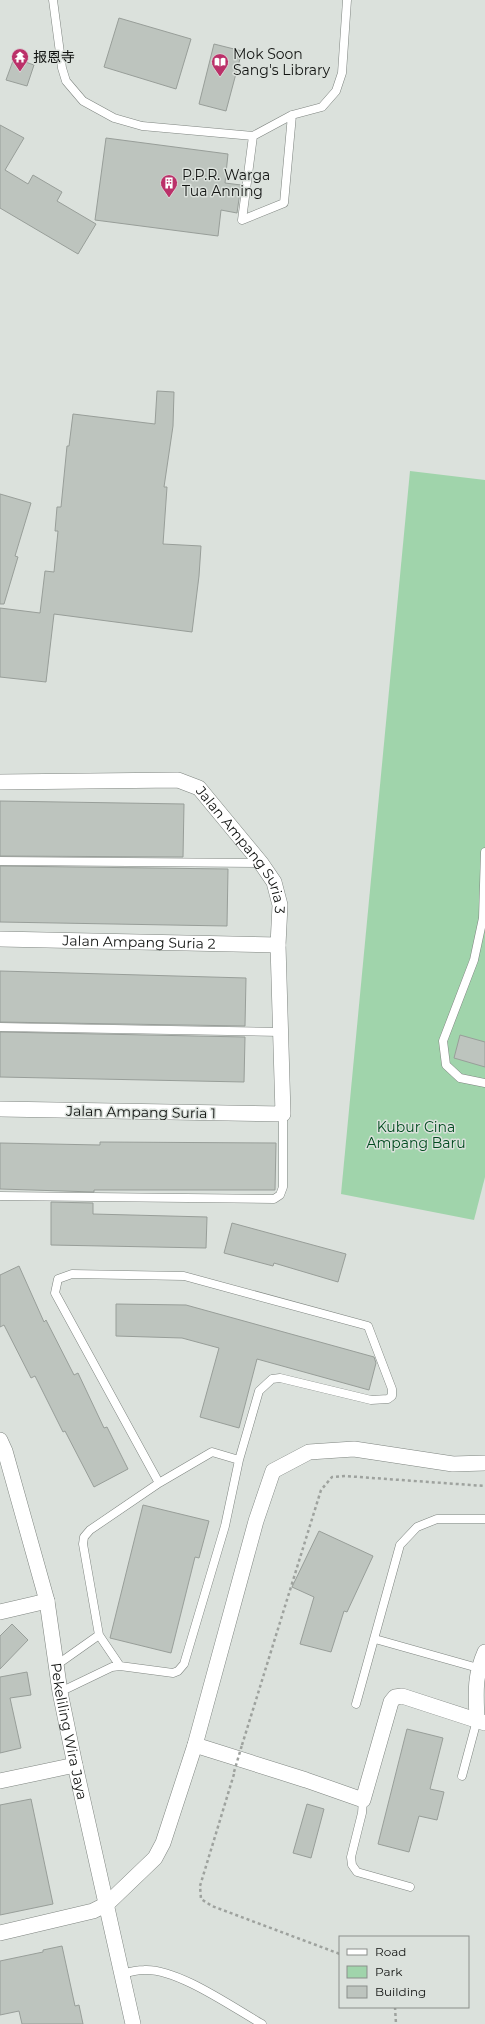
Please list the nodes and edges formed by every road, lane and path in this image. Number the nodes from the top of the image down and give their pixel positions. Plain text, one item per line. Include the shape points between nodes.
1 (53, 0) edge
2 (347, 0) edge
3 (292, 115) junction
4 (253, 136) junction
5 (0, 782) edge
6 (485, 852) edge
7 (0, 860) edge
8 (261, 863) junction
9 (0, 940) edge
10 (278, 945) junction
11 (0, 1027) edge
12 (280, 1032) junction
13 (485, 1083) edge
14 (0, 1109) edge
15 (283, 1114) junction
16 (0, 1196) edge
17 (2, 1448) edge
18 (239, 1460) junction
19 (485, 1463) edge
20 (159, 1483) junction
21 (485, 1486) edge
22 (485, 1519) edge
23 (47, 1601) junction
24 (0, 1612) edge
25 (99, 1635) junction
26 (375, 1639) junction
27 (485, 1652) edge
28 (58, 1664) junction
29 (120, 1666) junction
30 (478, 1668) junction
31 (60, 1692) junction
32 (356, 1704) dead end
33 (481, 1722) edge
34 (195, 1745) junction
35 (75, 1765) junction
36 (462, 1776) dead end
37 (0, 1781) edge
38 (363, 1800) junction
39 (410, 1888) dead end
40 (108, 1904) junction
41 (0, 1933) edge
42 (339, 1954) edge
43 (122, 1974) junction
44 (395, 2008) edge
45 (133, 2024) edge
46 (262, 2024) edge
47 (396, 2024) edge

1 - 4 lane via 62,68 66,81 83,101 114,118 142,126
2 - 3 lane via 342,73 336,91 322,107
3 - 4 lane
3 - 4 lane via 284,203 242,220
5 - 8 street, Jalan Ampang Suria 3 via 178,780 199,788
6 - 13 lane via 483,918 474,960 443,1042 446,1064 460,1078
7 - 8 lane
8 - 10 street, Jalan Ampang Suria 3 via 274,882 280,905
9 - 10 street, Jalan Ampang Suria 2
10 - 12 street, Jalan Ampang Suria 3
11 - 12 lane
12 - 15 street, Jalan Ampang Suria 3
14 - 15 street, Jalan Ampang Suria 1
15 - 16 lane via 283,1187 280,1195 274,1199
17 - 23 street, Pekeliling Wira Jaya
18 - 20 lane via 212,1452
18 - 20 lane via 259,1391 272,1379 280,1378 371,1400 392,1396 392,1389 368,1326 184,1276 72,1274 58,1279 55,1293
18 - 29 lane via 225,1526 184,1664 173,1673
19 - 34 street via 453,1464 354,1449 309,1452 273,1471 256,1522
20 - 25 lane via 84,1536 83,1544
21 - 42 path, bridge via 345,1476 332,1477 321,1490 200,1886 201,1899 212,1906
22 - 26 lane via 437,1519 417,1527 400,1545
23 - 24 street
23 - 28 street, Pekeliling Wira Jaya
25 - 28 lane
25 - 29 lane
26 - 30 lane
26 - 32 lane
27 - 30 street
28 - 31 street, Pekeliling Wira Jaya
29 - 31 lane via 112,1667
30 - 33 street via 476,1685
31 - 35 street, Pekeliling Wira Jaya
33 - 36 lane
33 - 38 street via 402,1696 395,1697 391,1702
34 - 38 street
34 - 40 street via 163,1843 155,1858
35 - 37 street
35 - 40 street, Pekeliling Wira Jaya
38 - 39 lane via 351,1857 352,1865 358,1872
40 - 41 street via 93,1911
40 - 43 street, Pekeliling Wira Jaya
43 - 45 street, Pekeliling Wira Jaya
43 - 46 lane via 145,1970 165,1973 196,1986
44 - 47 path

